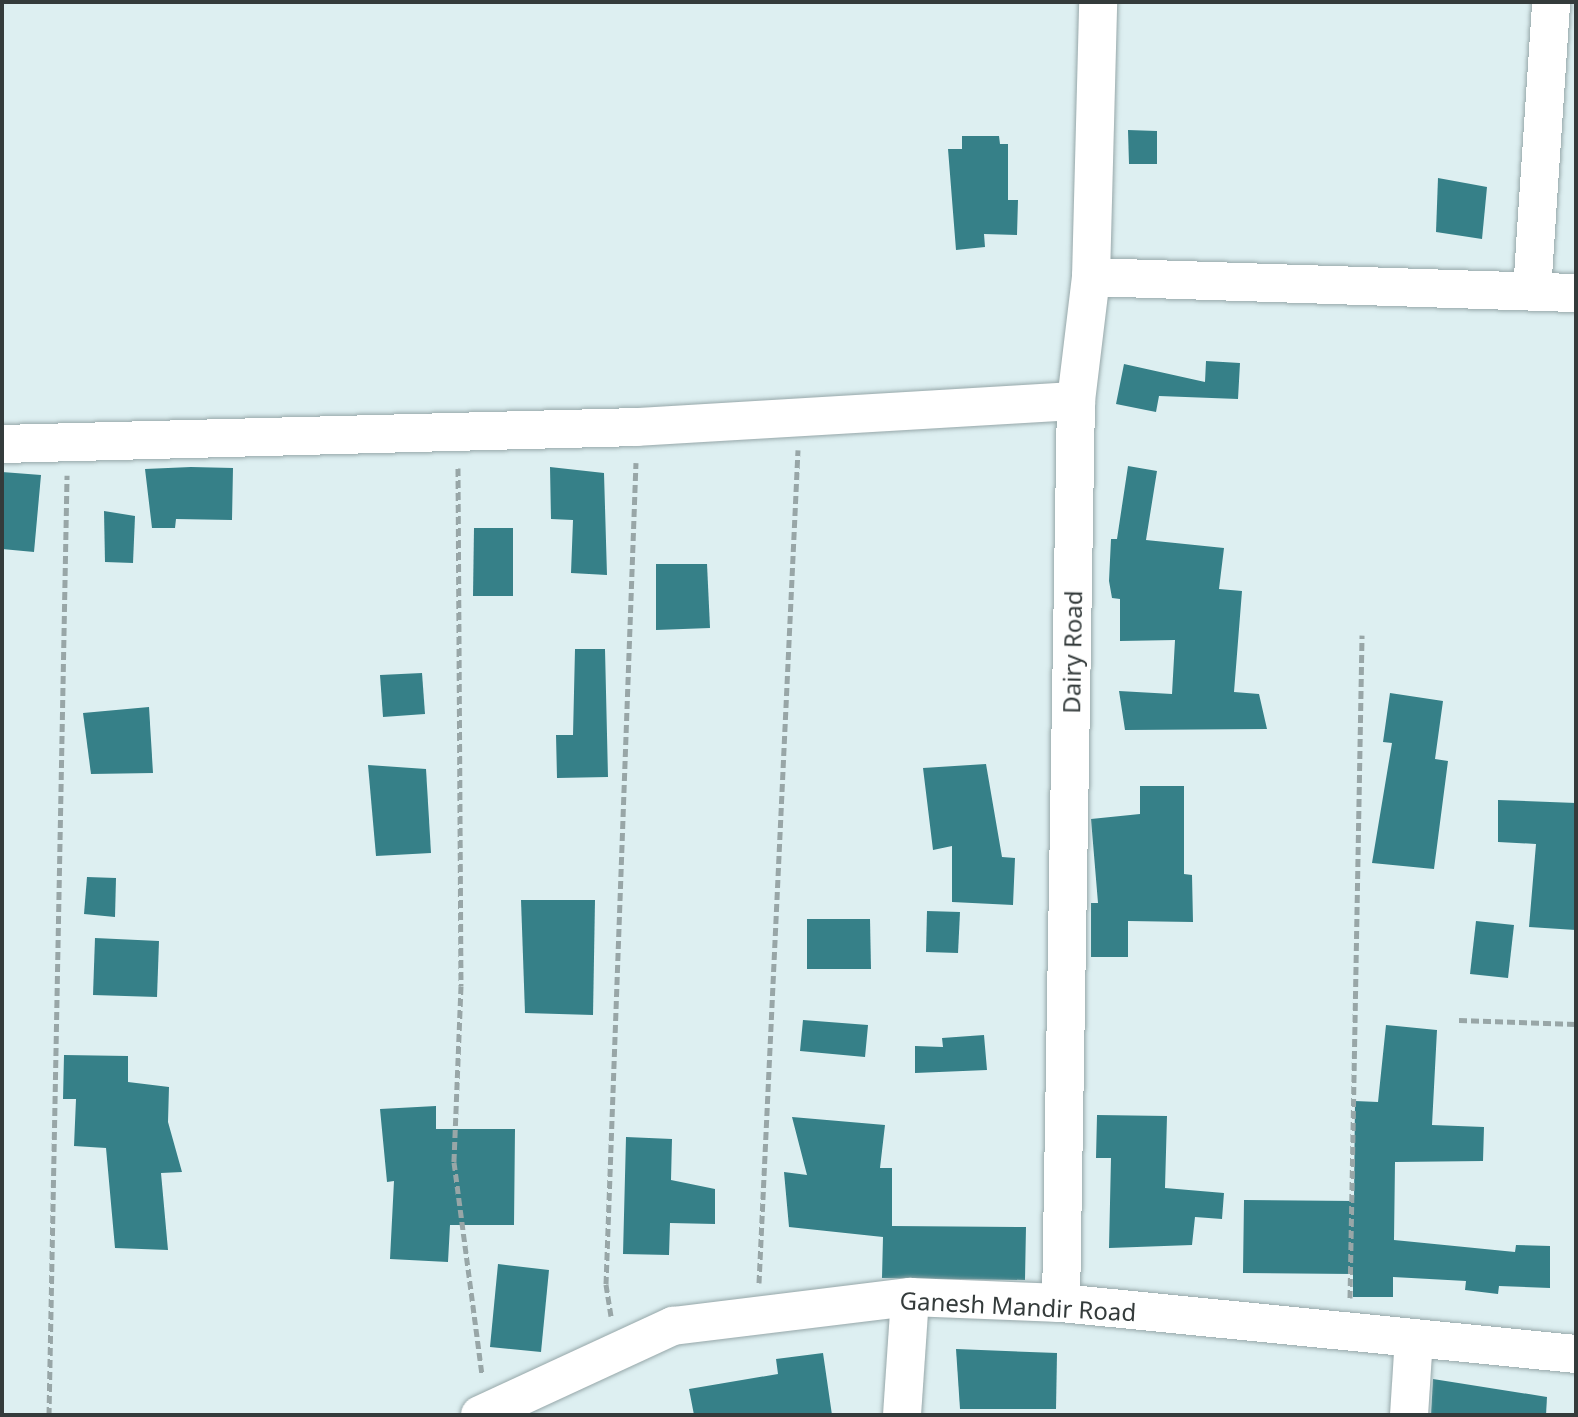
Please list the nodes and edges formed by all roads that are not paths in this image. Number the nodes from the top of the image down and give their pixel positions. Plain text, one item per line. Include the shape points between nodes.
1 (1098, 2) edge
2 (1551, 2) edge
3 (1091, 277) junction
4 (1532, 291) junction
5 (1576, 293) edge
6 (1076, 401) junction
7 (2, 444) edge
8 (910, 1297) junction
9 (1061, 1303) junction
10 (1414, 1338) junction
11 (1576, 1354) edge
12 (552, 1398) edge
13 (484, 1414) edge
14 (902, 1415) edge
15 (1409, 1415) edge

1 - 3 street, Dairy Road
2 - 4 street
3 - 4 street
3 - 6 street, Dairy Road
4 - 5 street
6 - 7 street via 799,413 637,427 458,427
6 - 9 street, Dairy Road
8 - 9 street, Ganesh Mandir Road
8 - 12 street, Ganesh Mandir Road via 673,1326 616,1353
8 - 14 street
9 - 10 street, Ganesh Mandir Road
10 - 11 street, Ganesh Mandir Road
10 - 15 street
12 - 13 street, Ganesh Mandir Road

